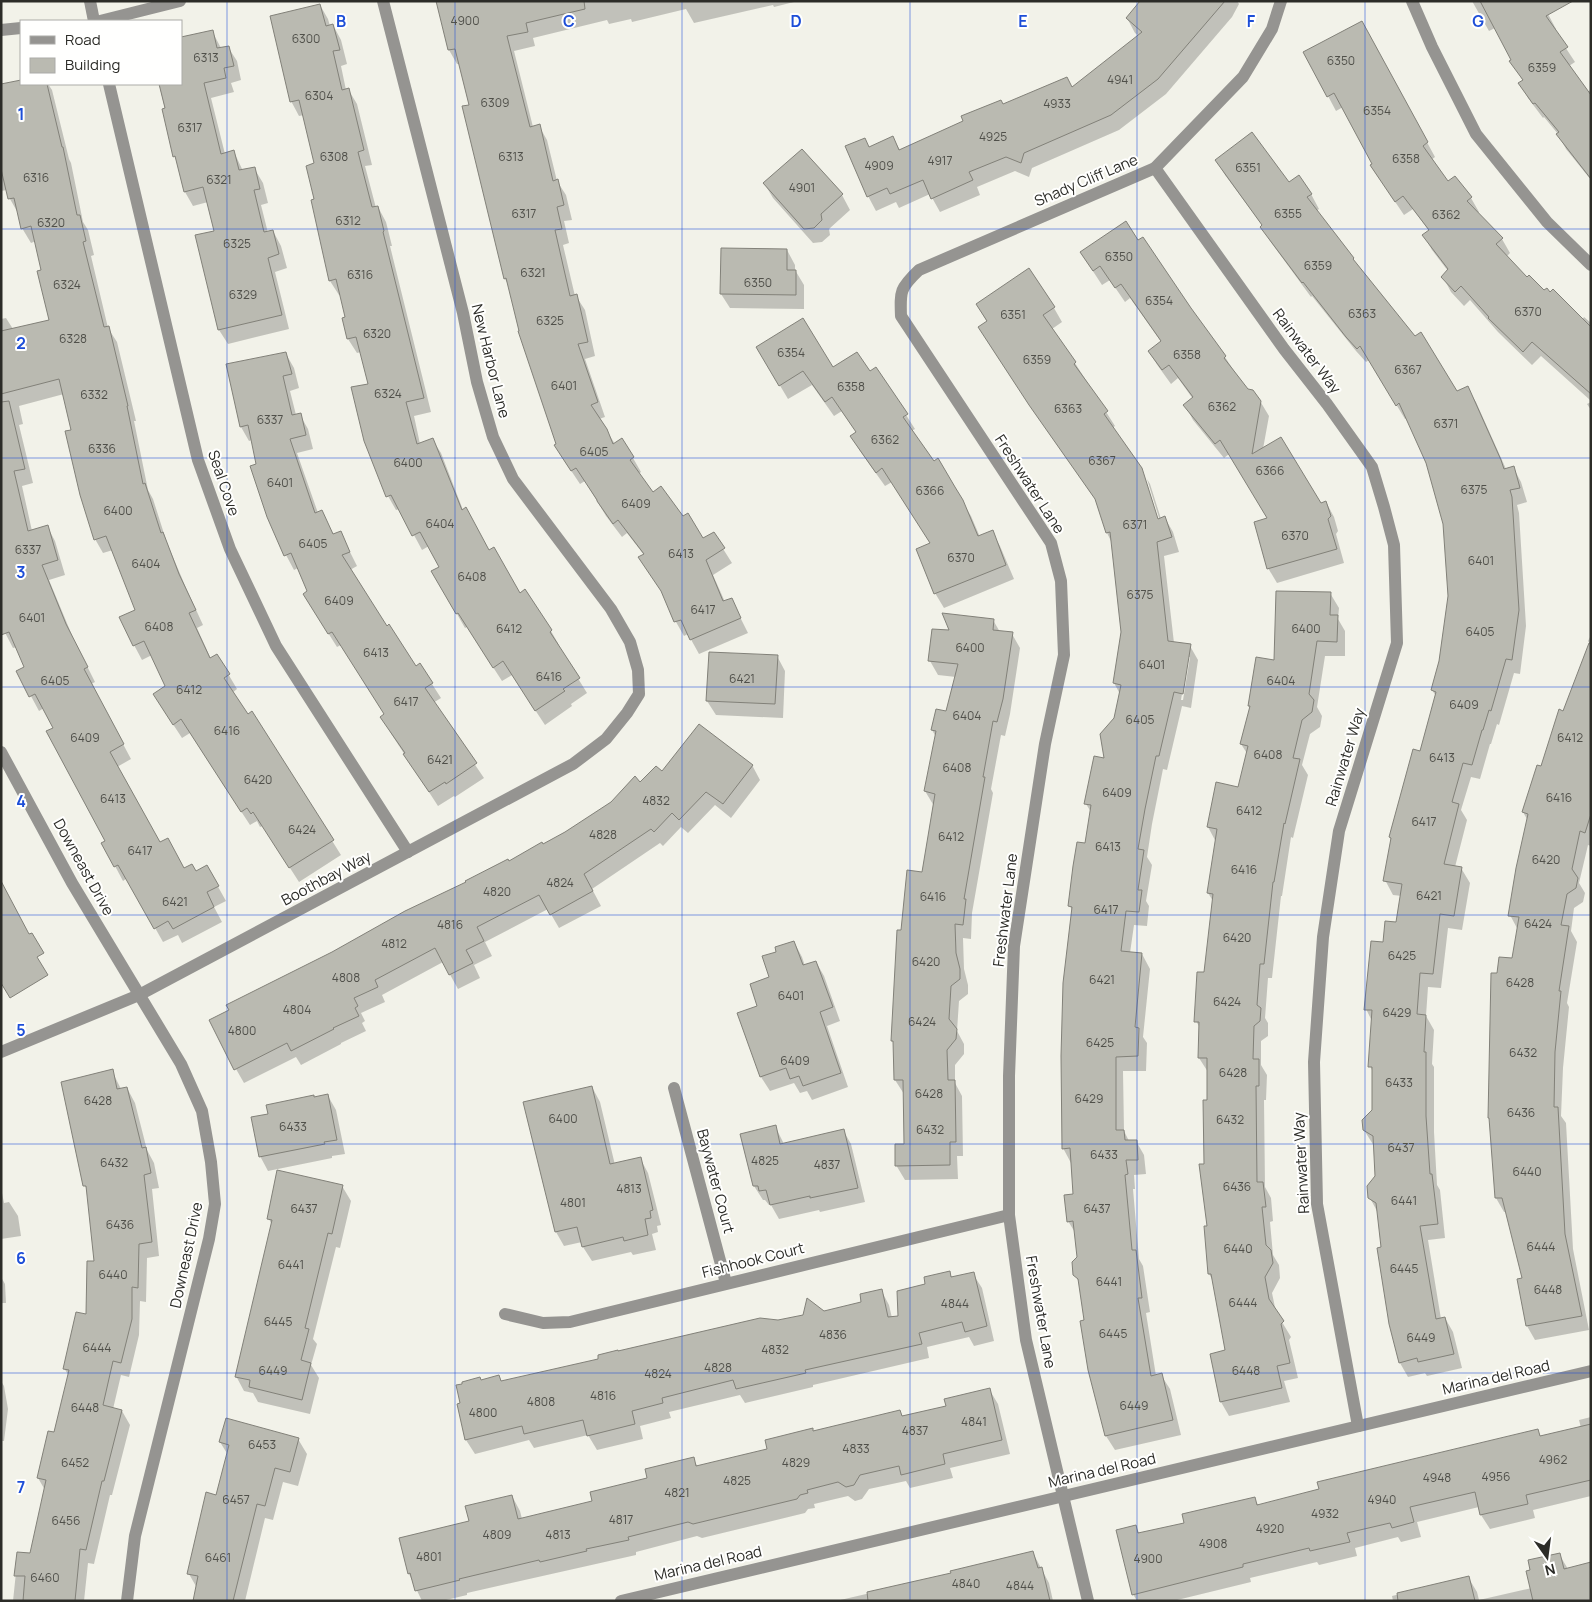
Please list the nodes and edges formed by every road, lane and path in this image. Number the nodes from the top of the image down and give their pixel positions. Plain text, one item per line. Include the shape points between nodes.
1 (90, 1) edge
2 (180, 1) edge
3 (383, 1) edge
4 (1281, 1) edge
5 (1412, 1) edge
6 (94, 20) edge
7 (104, 20) edge
8 (20, 28) edge
9 (1, 30) edge
10 (109, 85) edge
11 (1155, 168) junction
12 (1591, 265) edge
13 (900, 294) joint
14 (639, 694) joint
15 (1, 752) edge
16 (408, 852) junction
17 (140, 995) junction
18 (1, 1052) edge
19 (674, 1088) dead end
20 (1009, 1215) junction
21 (726, 1283) junction
22 (505, 1314) dead end
23 (1591, 1371) edge
24 (1358, 1426) junction
25 (1063, 1496) junction
26 (127, 1601) edge
27 (621, 1601) edge
28 (1088, 1601) edge

1 - 6 street
2 - 7 street
3 - 14 street, New Harbor Lane via 493,437 513,478 611,609 630,642 638,670
4 - 11 street, Shady Cliff Lane via 1272,29 1243,77
5 - 12 street via 1476,134 1547,222
8 - 9 street
10 - 16 street, Seal Cove via 198,460 230,550 276,646
11 - 13 street, Shady Cliff Lane via 919,270
11 - 24 street, Rainwater Way via 1372,467 1394,545 1397,643 1339,831 1324,937 1314,1062 1317,1204
13 - 20 street, Freshwater Lane via 902,316 1051,543 1061,581 1064,655 1045,744 1014,946 1009,1076
14 - 16 street, Boothbay Way via 606,739 573,764
15 - 17 street, Downeast Drive via 72,883
16 - 17 street, Boothbay Way
17 - 18 street, Boothbay Way
17 - 26 street, Downeast Drive via 181,1064 202,1111 215,1204 135,1536
19 - 21 street, Baywater Court
20 - 21 street, Fishhook Court
20 - 25 street, Freshwater Lane via 1026,1340
21 - 22 street, Fishhook Court via 570,1322 543,1323
23 - 24 street, Marina del Road
24 - 25 street, Marina del Road
25 - 27 street, Marina del Road
25 - 28 street, Freshwater Lane

